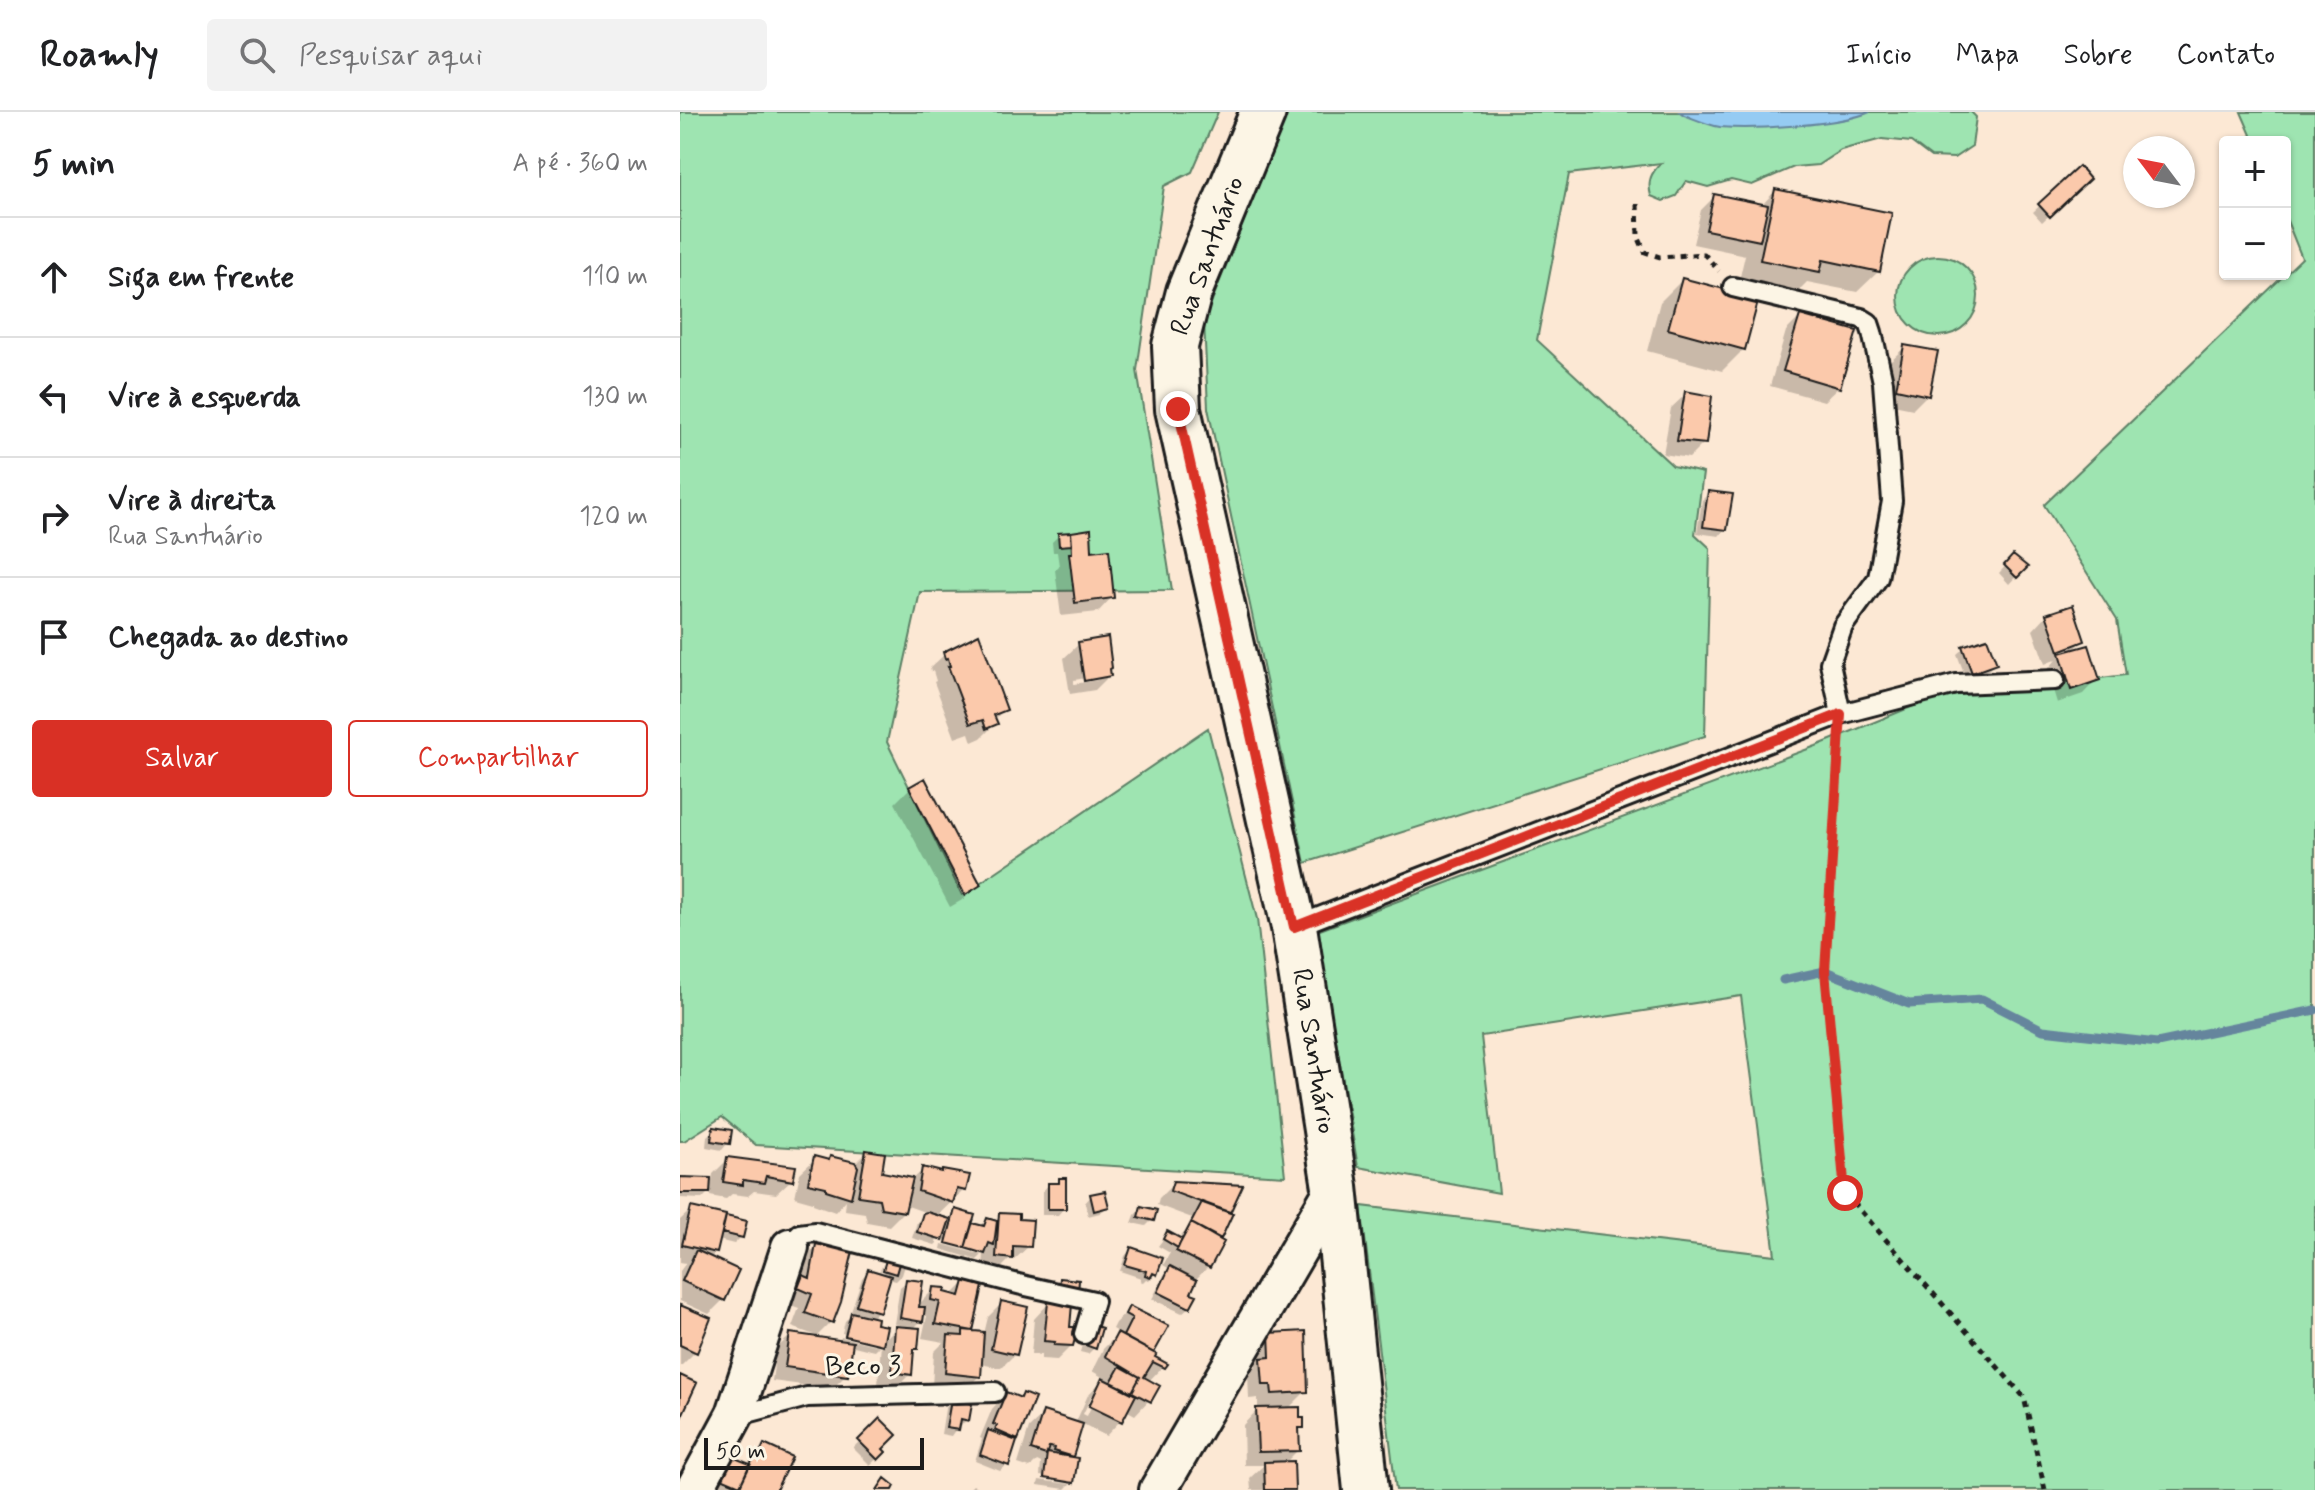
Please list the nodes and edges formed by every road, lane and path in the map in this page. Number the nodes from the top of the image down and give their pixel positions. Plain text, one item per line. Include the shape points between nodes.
1 (1263, 112) edge
2 (1637, 204) dead end
3 (1733, 287) joint
4 (2055, 680) dead end
5 (1841, 714) junction
6 (1294, 927) junction
7 (1335, 1187) junction
8 (790, 1247) joint
9 (1084, 1334) dead end
10 (995, 1392) dead end
11 (735, 1414) junction
12 (694, 1490) edge
13 (1158, 1490) edge
14 (1366, 1490) edge
15 (2045, 1490) edge

1 - 6 street, Rua Santuário via 1189,292 1175,346 1178,409
2 - 3 path via 1638,236 1645,252 1660,257 1704,254
3 - 5 lane via 1861,318 1872,332 1883,382 1892,501 1878,578 1843,626 1830,663
4 - 5 lane via 1956,684
5 - 6 lane
5 - 15 path via 1825,971 1845,1193 2024,1397
6 - 7 street, Rua Santuário
7 - 13 street
7 - 14 street, Rua Santuário
8 - 9 lane via 799,1234 815,1232 1094,1301
8 - 11 street
10 - 11 lane, Beco 3 via 807,1397
11 - 12 street

